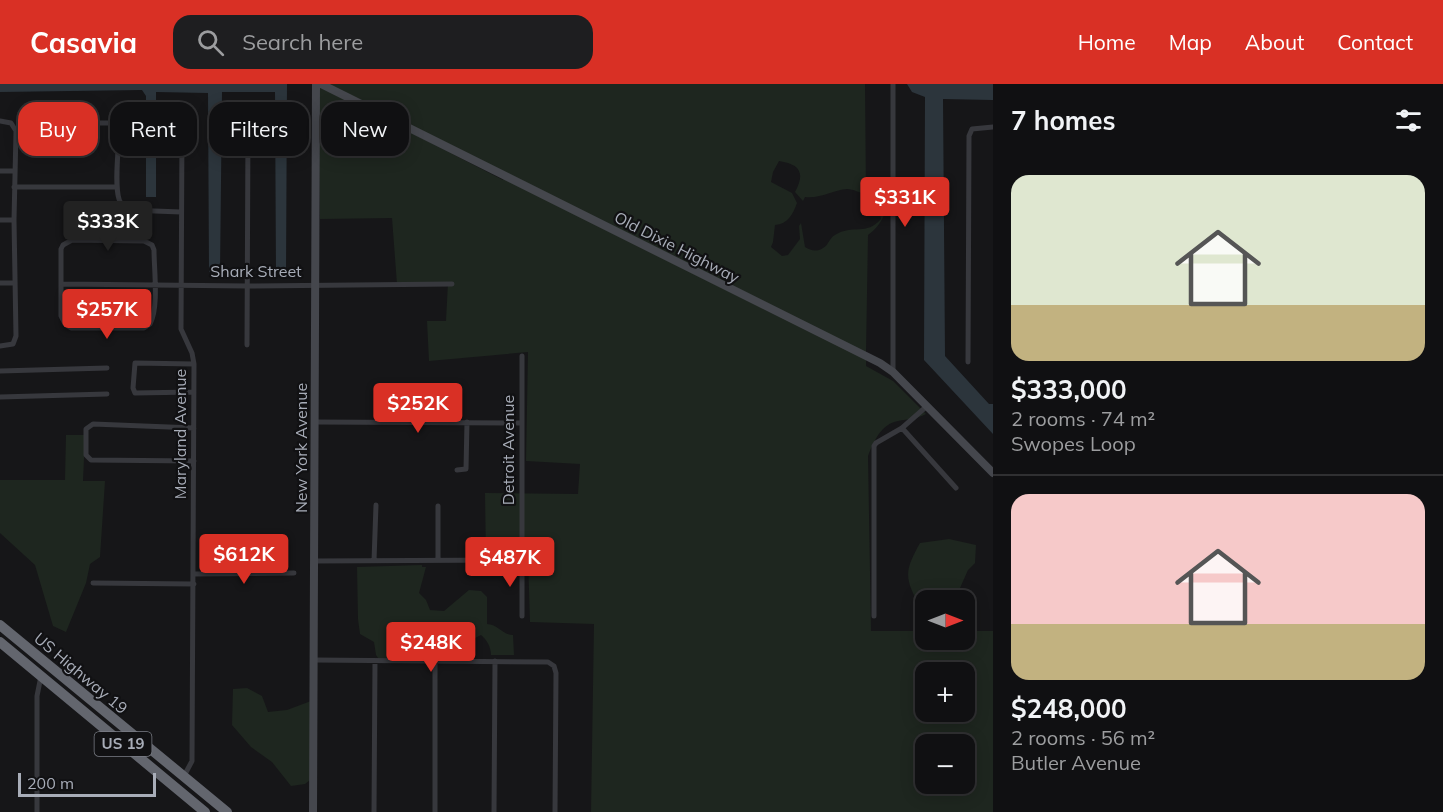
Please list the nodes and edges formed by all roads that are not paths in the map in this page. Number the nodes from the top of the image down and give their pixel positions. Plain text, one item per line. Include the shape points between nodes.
1 (316, 84) edge
2 (321, 84) edge
3 (894, 84) edge
4 (0, 121) edge
5 (993, 127) edge
6 (16, 131) junction
7 (182, 156) edge
8 (248, 156) edge
9 (0, 171) edge
10 (15, 171) junction
11 (14, 187) junction
12 (117, 187) junction
13 (181, 212) junction
14 (119, 217) dead end
15 (0, 220) edge
16 (14, 220) junction
17 (119, 240) junction
18 (0, 283) edge
19 (15, 283) junction
20 (61, 284) junction
21 (154, 284) junction
22 (181, 284) junction
23 (452, 284) dead end
24 (315, 285) junction
25 (248, 286) junction
26 (247, 345) dead end
27 (0, 346) edge
28 (522, 356) dead end
29 (968, 362) dead end
30 (194, 364) junction
31 (107, 368) dead end
32 (0, 370) edge
33 (893, 372) junction
34 (194, 392) junction
35 (107, 394) dead end
36 (0, 397) edge
37 (927, 406) junction
38 (315, 422) junction
39 (467, 422) junction
40 (522, 423) junction
41 (194, 428) junction
42 (902, 428) junction
43 (194, 461) junction
44 (458, 470) dead end
45 (993, 473) edge
46 (956, 488) dead end
47 (376, 505) dead end
48 (438, 506) dead end
49 (438, 560) junction
50 (522, 560) junction
51 (314, 561) junction
52 (374, 561) junction
53 (294, 573) dead end
54 (193, 574) junction
55 (93, 583) dead end
56 (194, 584) junction
57 (522, 616) dead end
58 (874, 616) dead end
59 (0, 625) edge
60 (0, 642) edge
61 (36, 655) junction
62 (315, 660) junction
63 (375, 661) junction
64 (435, 661) junction
65 (495, 661) junction
66 (41, 676) junction
67 (106, 713) junction
68 (119, 741) junction
69 (184, 776) junction
70 (176, 789) junction
71 (37, 812) edge
72 (205, 812) edge
73 (217, 812) edge
74 (227, 812) edge
75 (313, 812) edge
76 (374, 812) edge
77 (435, 812) edge
78 (494, 812) edge
79 (555, 812) edge

1 - 24 street, New York Avenue
2 - 33 street, Old Dixie Highway
3 - 33 street
4 - 6 street via 11,123
5 - 29 street via 972,129 969,136
6 - 10 street
6 - 12 street via 52,133 80,123 117,125
7 - 13 street, Maryland Avenue
8 - 25 street
9 - 10 street
10 - 11 street
11 - 12 street
11 - 16 street
12 - 13 street via 119,200 128,210
13 - 22 street, Maryland Avenue
14 - 17 street
15 - 16 street
16 - 19 street
17 - 20 street via 68,242 61,249
17 - 21 street via 152,244
18 - 19 street
19 - 27 street via 16,336 13,344
20 - 21 street, Shark Street
20 - 21 street via 62,320 72,328 147,327 154,315
21 - 22 street, Shark Street
22 - 25 street, Shark Street
22 - 30 street, Maryland Avenue via 181,329
23 - 24 street, Shark Street
24 - 25 street, Shark Street
24 - 38 street, New York Avenue
25 - 26 street
28 - 40 street, Detroit Avenue
30 - 34 street, Maryland Avenue
30 - 34 street via 135,363 133,378 135,393
31 - 32 street
33 - 37 street, Old Dixie Highway
34 - 41 street, Maryland Avenue
35 - 36 street
37 - 42 street
37 - 45 street, Old Dixie Highway
38 - 39 street
38 - 51 street, New York Avenue
39 - 40 street
39 - 44 street via 466,469
40 - 50 street, Detroit Avenue
41 - 43 street, Maryland Avenue
41 - 43 street via 93,424 86,429 85,436 86,455 91,460
42 - 46 street
42 - 58 street via 874,446
43 - 54 street, Maryland Avenue
47 - 52 street
48 - 49 street
49 - 50 street
49 - 52 street
50 - 57 street, Detroit Avenue
51 - 52 street
51 - 62 street, New York Avenue
53 - 54 street
54 - 56 street, Maryland Avenue
55 - 56 street
56 - 69 street, Maryland Avenue via 192,761
59 - 61 highway, US Highway 19 / US 19
60 - 66 highway, US Highway 19 / US 19
61 - 66 highway
61 - 67 highway, US Highway 19 / US 19
62 - 63 street
62 - 75 street, New York Avenue
63 - 64 street
63 - 76 street
64 - 65 street
64 - 77 street
65 - 78 street
65 - 79 street via 548,662 554,666
66 - 67 highway via 55,679 96,713
66 - 68 highway, US Highway 19 / US 19
66 - 71 street via 37,696
67 - 69 highway, US Highway 19 / US 19
68 - 69 highway via 138,748 174,777
68 - 70 highway, US Highway 19 / US 19
69 - 74 highway, US Highway 19 / US 19
70 - 72 highway, US Highway 19 / US 19
70 - 73 highway via 188,789

